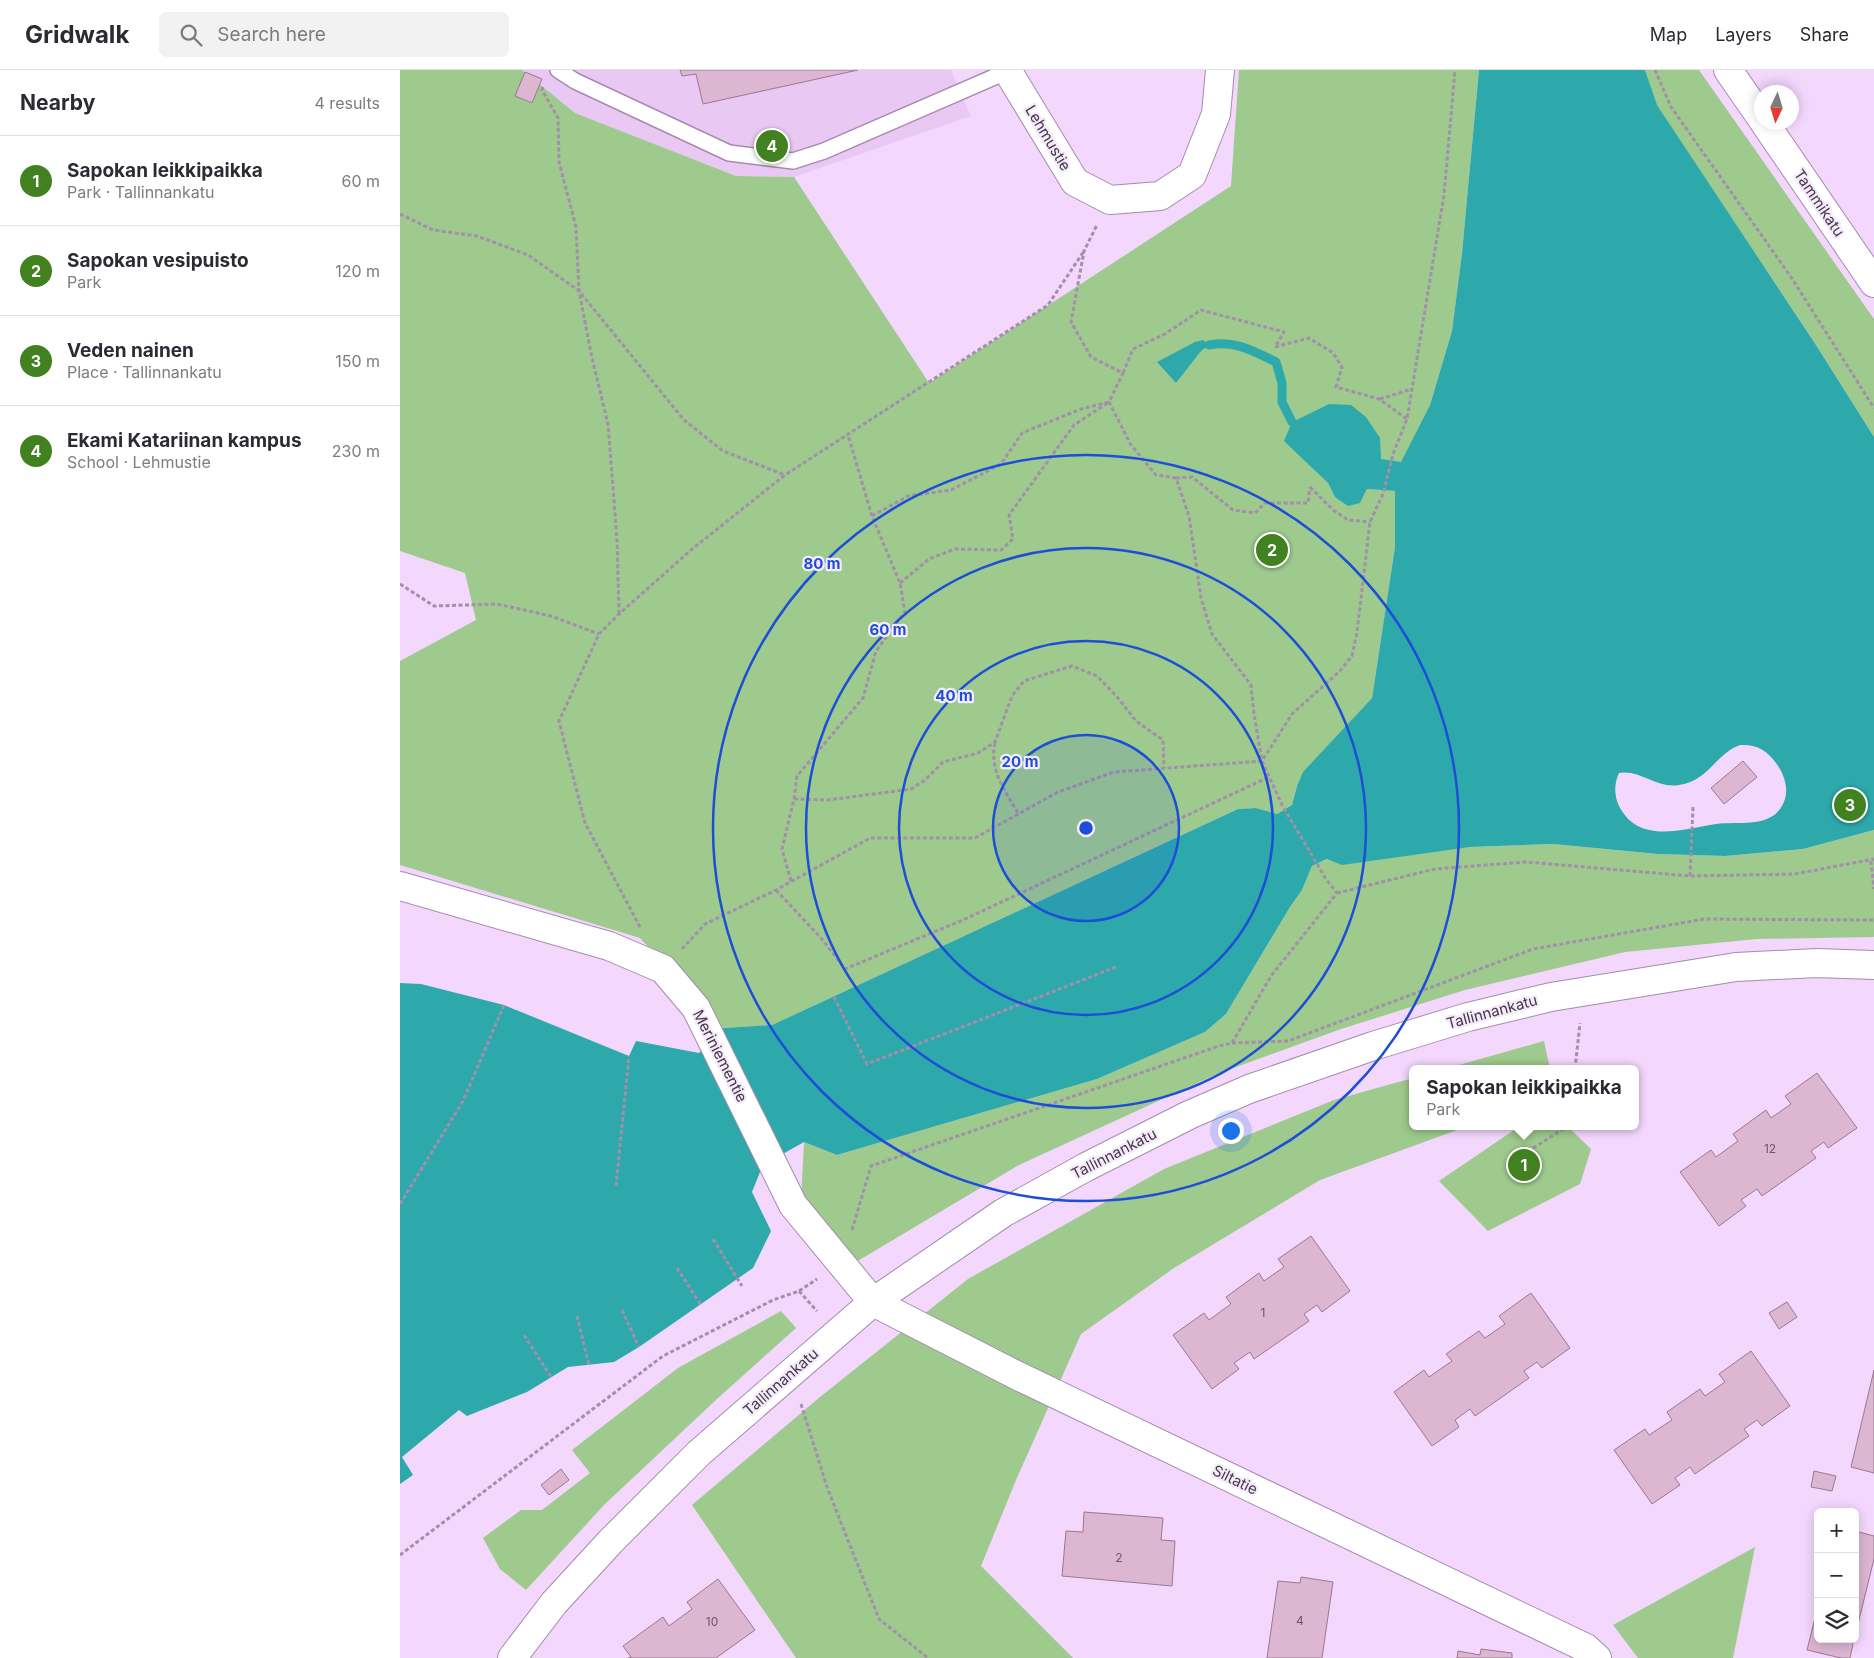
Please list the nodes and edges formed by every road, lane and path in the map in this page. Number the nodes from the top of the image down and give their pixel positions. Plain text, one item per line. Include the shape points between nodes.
1 (558, 70) edge
2 (1220, 70) edge
3 (1455, 70) edge
4 (1655, 70) edge
5 (1728, 70) edge
6 (1007, 71) edge
7 (544, 83) dead end
8 (1754, 107) edge
9 (1769, 130) edge
10 (1110, 200) junction
11 (400, 214) edge
12 (1084, 252) junction
13 (1874, 283) edge
14 (579, 291) junction
15 (1123, 373) junction
16 (1412, 389) junction
17 (1379, 399) junction
18 (1109, 402) junction
19 (1874, 408) edge
20 (1407, 419) junction
21 (848, 435) junction
22 (785, 475) junction
23 (1176, 478) junction
24 (872, 516) junction
25 (1370, 522) junction
26 (900, 583) junction
27 (400, 584) edge
28 (618, 614) junction
29 (599, 634) junction
30 (995, 742) junction
31 (1262, 761) junction
32 (1164, 768) junction
33 (1269, 777) junction
34 (794, 799) junction
35 (1693, 808) dead end
36 (1018, 813) junction
37 (1872, 860) edge
38 (1690, 876) junction
39 (791, 881) junction
40 (400, 886) edge
41 (1874, 889) edge
42 (776, 890) junction
43 (1337, 893) junction
44 (1874, 920) edge
45 (1874, 966) edge
46 (1116, 967) dead end
47 (663, 969) junction
48 (834, 997) dead end
49 (504, 1004) dead end
50 (1581, 1017) dead end
51 (1232, 1044) junction
52 (629, 1056) dead end
53 (1575, 1065) edge
54 (1562, 1130) edge
55 (1522, 1155) dead end
56 (616, 1186) dead end
57 (400, 1204) edge
58 (714, 1239) dead end
59 (841, 1263) junction
60 (677, 1268) dead end
61 (742, 1286) dead end
62 (873, 1302) junction
63 (701, 1305) dead end
64 (622, 1310) dead end
65 (577, 1316) dead end
66 (524, 1334) dead end
67 (639, 1347) dead end
68 (589, 1365) dead end
69 (791, 1372) junction
70 (551, 1377) dead end
71 (400, 1555) edge
72 (512, 1658) edge
73 (928, 1658) edge
74 (1597, 1658) edge

1 - 6 lane via 729,153 793,161 824,151
2 - 10 street via 1216,114 1192,175 1160,196
3 - 16 path via 1444,195
4 - 19 path via 1671,107 1790,277
5 - 8 street
6 - 10 street, Lehmustie via 1075,182
7 - 14 path via 542,90 558,118 559,162 576,227
9 - 13 street, Tammikatu
10 - 12 path
11 - 14 path via 433,230 477,236 528,255
12 - 15 path via 1071,322 1091,357
12 - 21 path via 1048,305
14 - 22 path via 684,420 723,451
14 - 28 path via 608,424 617,540
15 - 17 path via 1133,349 1165,334 1201,310 1284,332 1275,347 1309,338 1333,353 1342,367 1336,387
15 - 18 path
16 - 17 path
16 - 20 path
17 - 20 path
18 - 23 path via 1131,445 1156,475
18 - 24 path via 1082,408 1022,432 1001,464 951,490 908,496
18 - 26 path via 1074,425 1009,515 1013,539 1001,550 955,549 929,559
20 - 25 path via 1393,454 1383,494
21 - 22 path
21 - 24 path
22 - 28 path
23 - 25 path via 1192,477 1233,510 1255,513 1266,503 1308,503 1310,487 1348,520
23 - 31 path via 1190,516 1202,598 1212,634 1251,685
24 - 26 path
25 - 31 path via 1352,656 1292,714
26 - 34 path via 905,612 876,651 863,698 797,776
27 - 29 path via 434,606 497,604 551,616
28 - 29 path
29 - 47 path via 559,721 585,823
30 - 32 path via 1012,696 1024,681 1072,666 1097,676 1136,721 1163,740
30 - 34 path via 978,753 943,762 911,789 828,800
30 - 36 path via 992,754 997,776
31 - 32 path
31 - 33 path
32 - 36 path via 1114,772 1058,792
33 - 42 path via 963,920 845,968
33 - 43 path via 1282,805
34 - 39 path via 782,849
35 - 38 path
36 - 39 path via 975,838 870,838
37 - 38 path via 1795,874
37 - 41 path
38 - 43 path via 1527,862 1435,869
39 - 42 path
40 - 47 street, Meriniementie via 609,946
42 - 47 path via 705,924
43 - 51 path via 1271,976
44 - 51 path via 1704,919 1533,949 1288,1041
45 - 62 street, Tallinnankatu via 1817,962 1736,967 1642,981 1551,996 1373,1046 1249,1090 1190,1115 1086,1167 1003,1213
46 - 48 path via 867,1064
47 - 59 street, Meriniementie via 696,1008 793,1205
49 - 57 path via 463,1101
50 - 53 path
51 - 59 path via 871,1166
52 - 56 path
54 - 55 path
58 - 61 path
59 - 62 street, Meriniementie
59 - 71 path via 799,1291 773,1300 663,1356
60 - 63 path
62 - 69 street, Tallinnankatu
62 - 74 street, Siltatie via 1029,1381 1586,1648
64 - 67 path
65 - 68 path
66 - 70 path
69 - 72 street, Tallinnankatu via 699,1452 611,1541 554,1603
69 - 73 path via 826,1487 879,1619

